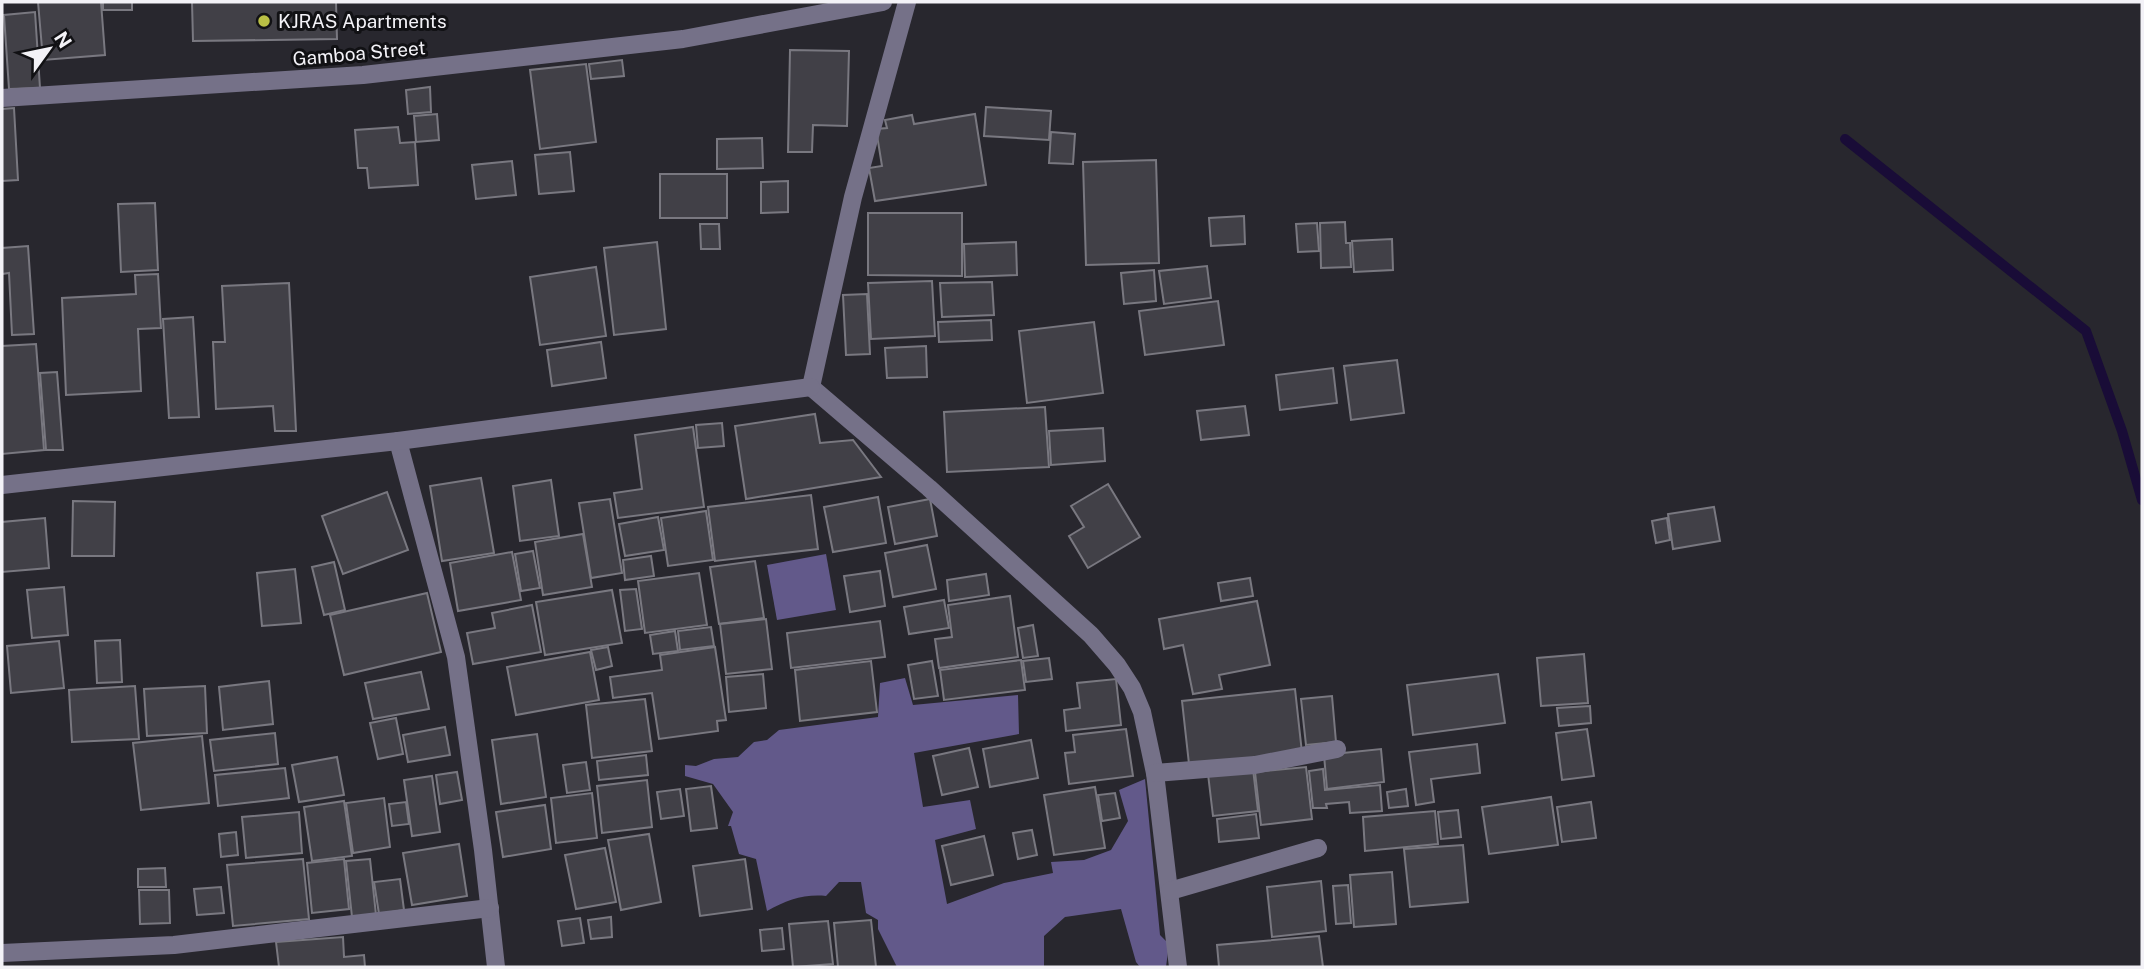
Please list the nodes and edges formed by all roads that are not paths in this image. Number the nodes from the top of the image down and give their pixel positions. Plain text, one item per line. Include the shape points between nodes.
1 (883, 2) edge
2 (907, 2) edge
3 (2, 98) edge
4 (811, 387) junction
5 (398, 441) junction
6 (2, 485) edge
7 (1337, 749) dead end
8 (1155, 773) junction
9 (1318, 848) dead end
10 (1170, 891) junction
11 (490, 908) junction
12 (2, 953) edge
13 (496, 967) edge
14 (1178, 967) edge

1 - 3 street, Gamboa Street via 683,39 363,75
2 - 4 street via 853,197
4 - 5 street
4 - 8 street via 1091,635 1132,688
5 - 6 street
5 - 11 street via 456,657
7 - 8 street via 1255,765
8 - 10 street
9 - 10 street
10 - 14 street
11 - 12 street via 173,945
11 - 13 street

